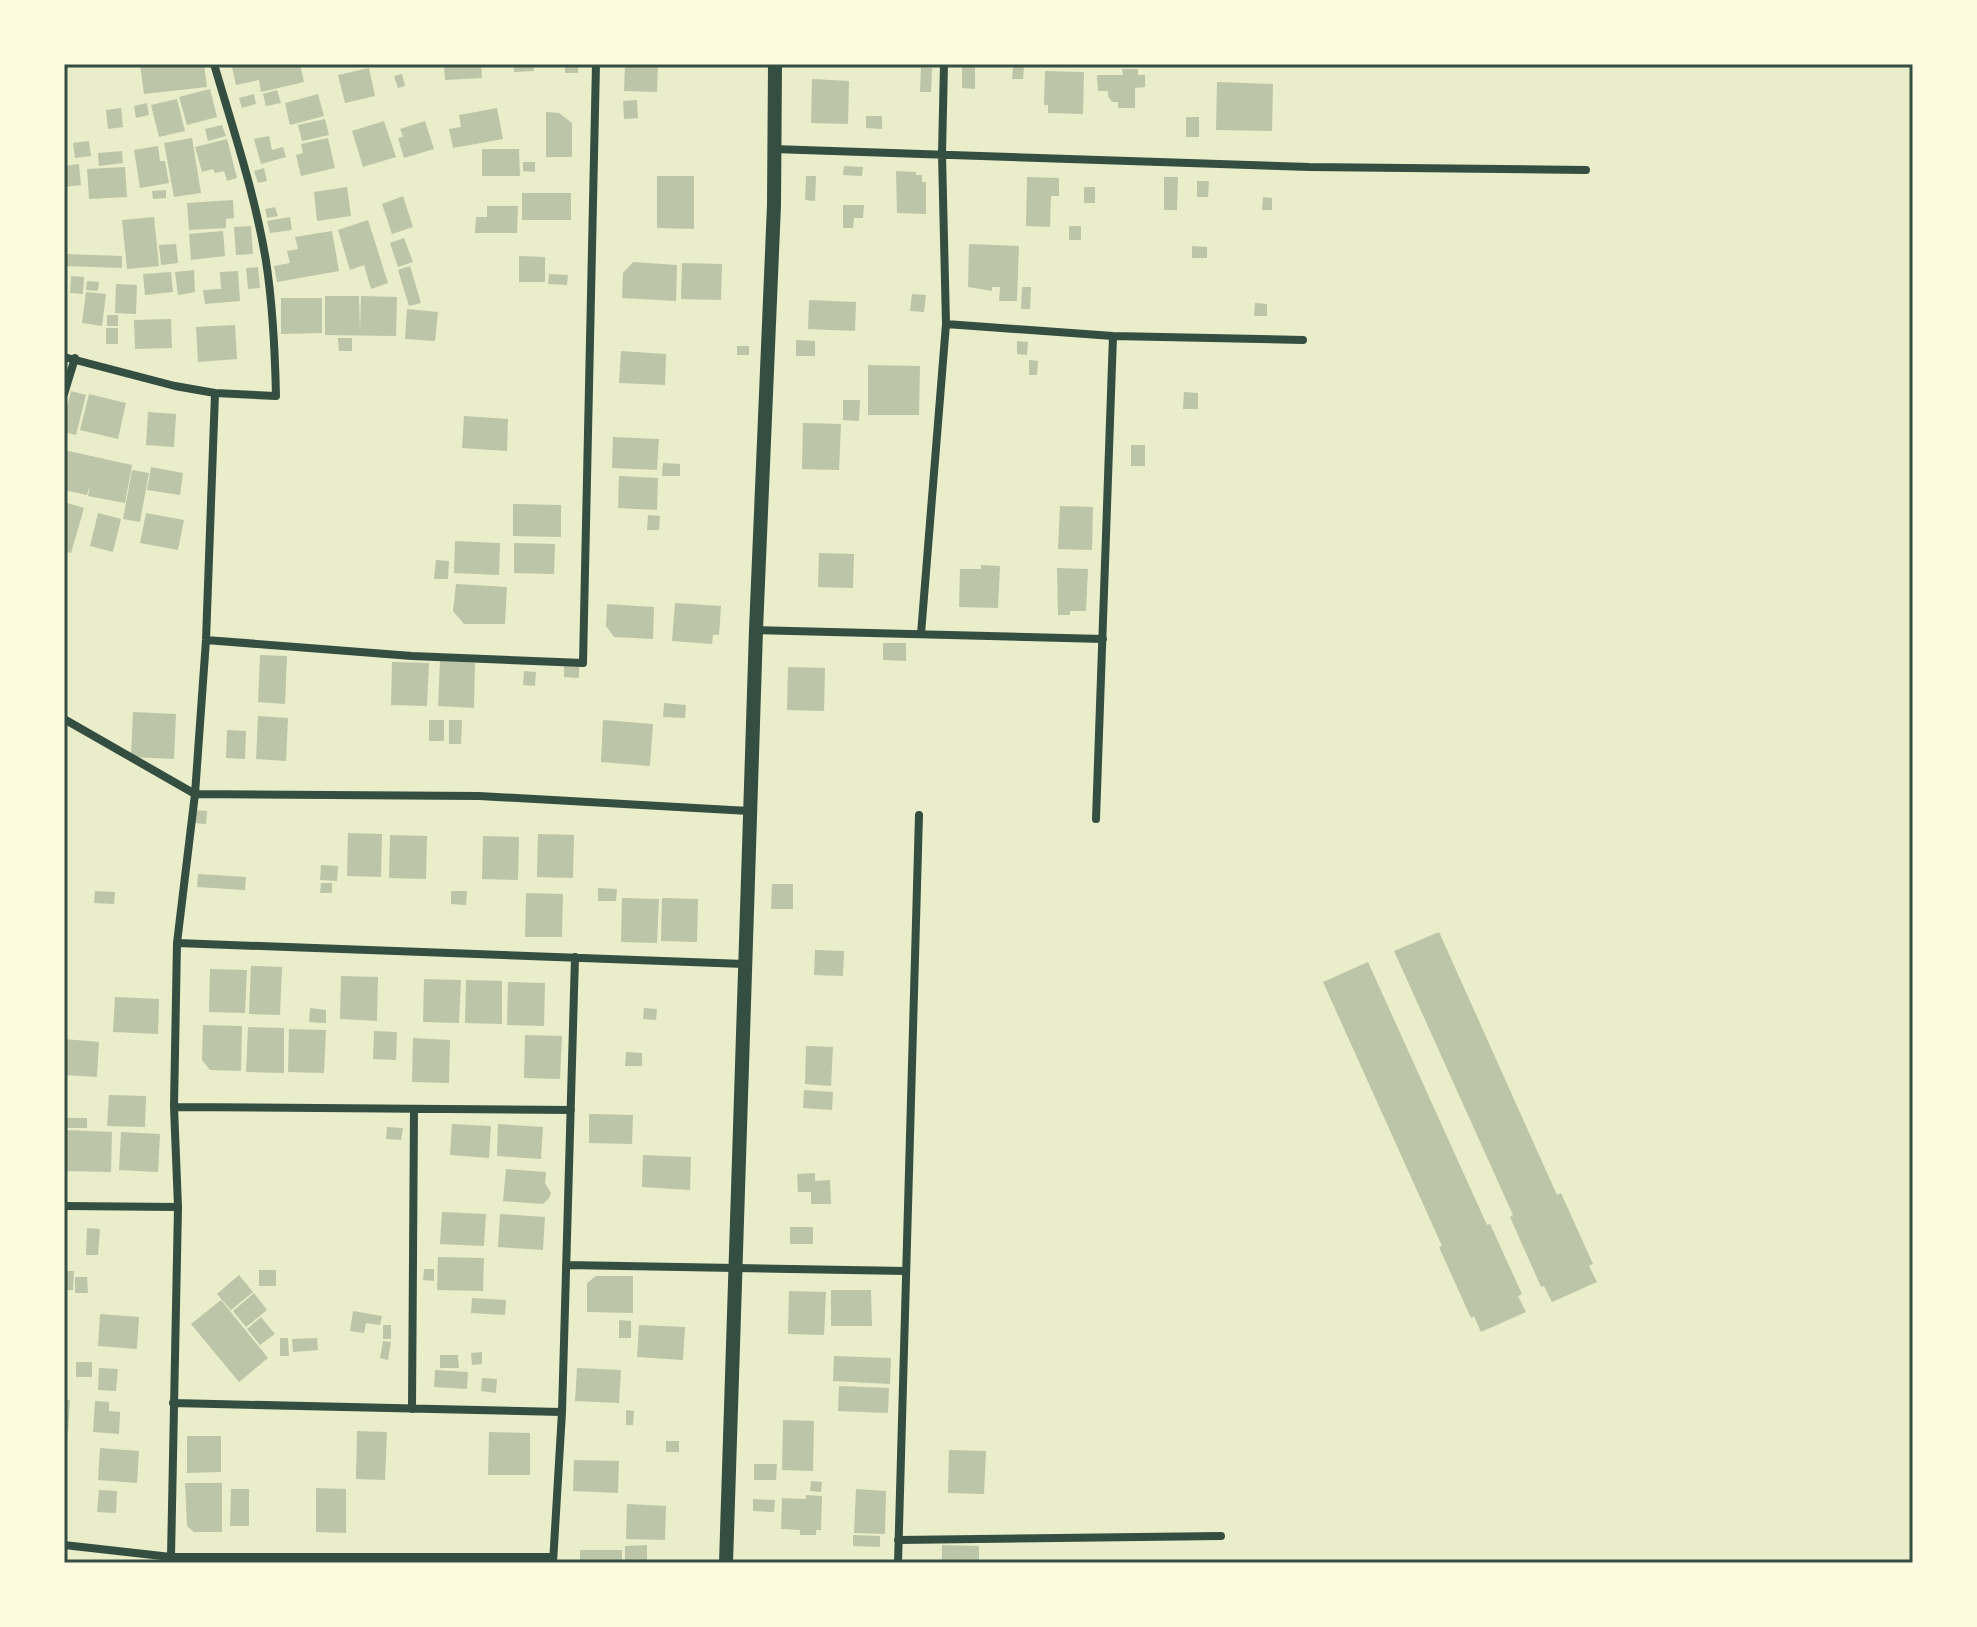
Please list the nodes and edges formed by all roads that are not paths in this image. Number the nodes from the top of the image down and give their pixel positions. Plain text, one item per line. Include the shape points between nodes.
1 (214, 64) edge
2 (596, 64) edge
3 (775, 64) edge
4 (944, 64) edge
5 (772, 149) junction
6 (942, 154) junction
7 (1586, 170) dead end
8 (946, 324) junction
9 (1113, 336) junction
10 (1303, 340) dead end
11 (64, 357) edge
12 (75, 358) junction
13 (215, 393) junction
14 (64, 394) edge
15 (756, 630) junction
16 (921, 634) junction
17 (1103, 639) junction
18 (206, 640) junction
19 (64, 719) edge
20 (195, 794) junction
21 (749, 811) junction
22 (919, 815) dead end
23 (1096, 819) dead end
24 (177, 943) junction
25 (575, 957) junction
26 (744, 964) junction
27 (174, 1107) junction
28 (414, 1109) junction
29 (571, 1110) junction
30 (64, 1206) edge
31 (178, 1207) junction
32 (566, 1265) junction
33 (734, 1268) junction
34 (906, 1271) junction
35 (173, 1403) junction
36 (412, 1409) junction
37 (562, 1412) junction
38 (1221, 1536) dead end
39 (898, 1540) junction
40 (64, 1545) edge
41 (171, 1557) junction
42 (553, 1560) edge
43 (726, 1563) edge
44 (898, 1563) edge

1 - 13 street via 266,260 276,396
2 - 18 street via 583,663
3 - 5 street
4 - 6 street
5 - 6 street
5 - 15 street
6 - 7 street
6 - 8 street
8 - 9 street
8 - 16 street
9 - 10 street
9 - 17 street
11 - 12 street
12 - 13 street
12 - 14 street
13 - 18 street
15 - 16 street
15 - 21 street
16 - 17 street
17 - 23 street
18 - 20 street
19 - 20 street
20 - 21 street via 479,796
20 - 24 street
21 - 26 street
22 - 34 street
24 - 25 street
24 - 27 street
25 - 26 street
25 - 29 street
26 - 33 street
27 - 28 street
27 - 31 street
28 - 29 street
28 - 36 street
29 - 32 street
30 - 31 street
31 - 35 street
32 - 33 street
32 - 37 street
33 - 34 street
33 - 43 street
34 - 39 street
35 - 36 street
35 - 41 street
36 - 37 street
37 - 42 street
38 - 39 street
39 - 44 street
40 - 41 street
41 - 42 street

